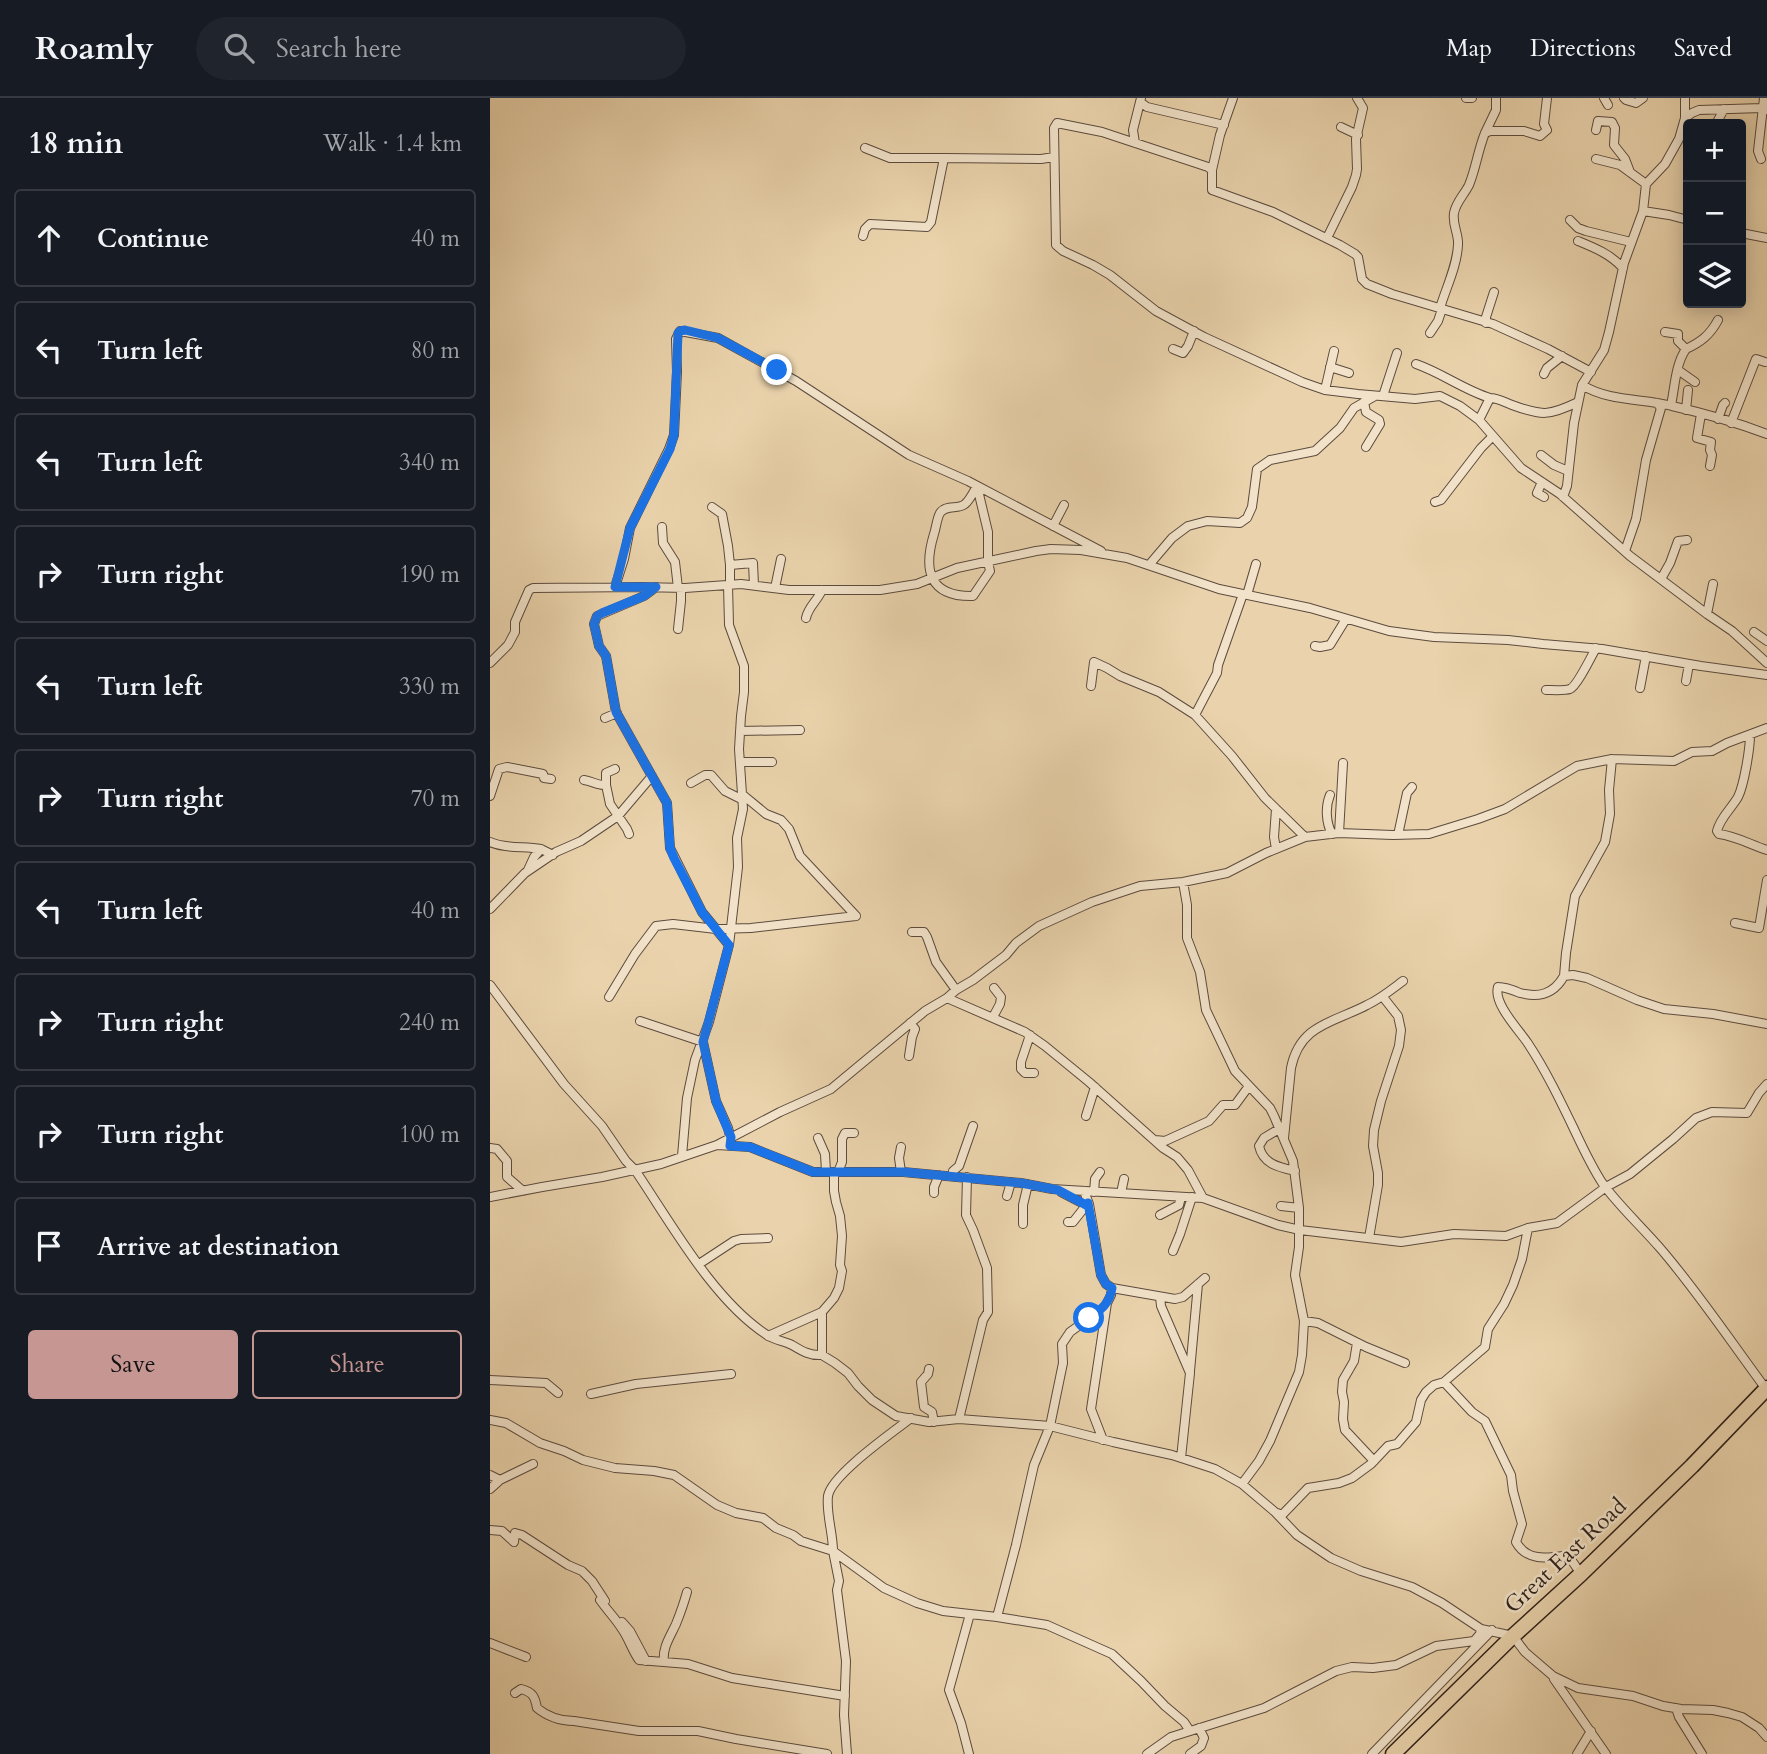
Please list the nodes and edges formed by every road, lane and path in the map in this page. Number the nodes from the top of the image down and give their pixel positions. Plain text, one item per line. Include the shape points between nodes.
1 (1233, 98) edge
2 (1357, 98) edge
3 (1466, 98) edge
4 (1472, 98) edge
5 (1496, 98) edge
6 (1547, 98) edge
7 (1624, 98) edge
8 (1643, 98) edge
9 (1685, 98) edge
10 (1764, 98) edge
11 (1141, 100) edge
12 (1724, 109) junction
13 (1764, 109) edge
14 (1685, 118) junction
15 (1719, 119) edge
16 (1224, 125) junction
17 (1341, 127) dead end
18 (1596, 130) dead end
19 (1485, 133) junction
20 (1358, 135) junction
21 (1135, 143) junction
22 (865, 148) dead end
23 (1054, 157) junction
24 (944, 158) junction
25 (1596, 159) dead end
26 (1761, 159) dead end
27 (1212, 170) junction
28 (1630, 172) junction
29 (1646, 184) junction
30 (1643, 211) junction
31 (1683, 219) edge
32 (1570, 220) dead end
33 (1746, 234) edge
34 (863, 236) dead end
35 (1327, 238) junction
36 (1767, 238) edge
37 (1578, 241) dead end
38 (1631, 242) junction
39 (1623, 268) junction
40 (1494, 292) dead end
41 (1441, 309) junction
42 (1718, 320) dead end
43 (1486, 323) junction
44 (1194, 331) junction
45 (1665, 332) dead end
46 (1430, 333) dead end
47 (1173, 349) dead end
48 (1686, 349) junction
49 (1334, 351) dead end
50 (1397, 353) dead end
51 (1562, 356) junction
52 (1765, 362) dead end
53 (1416, 364) dead end
54 (1330, 367) junction
55 (1678, 370) junction
56 (1591, 372) junction
57 (1349, 373) dead end
58 (1544, 374) dead end
59 (1695, 382) dead end
60 (1582, 385) junction
61 (1325, 390) junction
62 (1688, 390) dead end
63 (1379, 396) junction
64 (1490, 398) junction
65 (1364, 402) junction
66 (1578, 402) junction
67 (1657, 403) junction
68 (1726, 403) dead end
69 (1671, 405) junction
70 (1686, 410) junction
71 (1701, 414) junction
72 (1718, 419) junction
73 (1479, 420) junction
74 (1731, 423) junction
75 (1767, 434) edge
76 (1493, 436) junction
77 (1366, 447) dead end
78 (1541, 455) dead end
79 (1710, 466) dead end
80 (1568, 471) junction
81 (1542, 482) junction
82 (977, 486) junction
83 (1544, 496) dead end
84 (1563, 497) junction
85 (1435, 502) dead end
86 (1064, 505) dead end
87 (712, 507) dead end
88 (1053, 526) junction
89 (662, 527) dead end
90 (1687, 540) dead end
91 (1625, 551) junction
92 (1106, 554) junction
93 (781, 559) dead end
94 (988, 562) junction
95 (1256, 564) dead end
96 (730, 565) junction
97 (1149, 565) junction
98 (932, 578) junction
99 (1661, 579) junction
100 (1713, 584) dead end
101 (729, 585) junction
102 (754, 585) junction
103 (615, 587) junction
104 (656, 587) junction
105 (680, 588) junction
106 (775, 588) junction
107 (822, 590) junction
108 (1245, 595) junction
109 (1707, 614) junction
110 (806, 618) dead end
111 (1346, 618) junction
112 (678, 629) dead end
113 (1754, 632) dead end
114 (1767, 641) edge
115 (1315, 646) dead end
116 (1596, 648) junction
117 (1646, 656) junction
118 (490, 663) edge
119 (1767, 663) edge
120 (1689, 664) junction
121 (1767, 675) edge
122 (1685, 681) dead end
123 (1091, 686) dead end
124 (1640, 688) dead end
125 (1545, 690) dead end
126 (617, 713) junction
127 (1195, 715) junction
128 (606, 718) dead end
129 (1767, 728) edge
130 (800, 730) dead end
131 (740, 731) junction
132 (1750, 735) junction
133 (1612, 759) junction
134 (740, 762) junction
135 (772, 762) dead end
136 (1343, 763) dead end
137 (615, 769) dead end
138 (652, 776) junction
139 (551, 779) dead end
140 (584, 780) dead end
141 (691, 783) dead end
142 (607, 785) junction
143 (1412, 787) dead end
144 (1330, 795) dead end
145 (490, 796) edge
146 (743, 798) junction
147 (1276, 809) junction
148 (618, 816) junction
149 (629, 834) dead end
150 (1335, 834) junction
151 (1398, 835) junction
152 (1305, 837) junction
153 (490, 842) edge
154 (541, 849) junction
155 (1276, 849) junction
156 (1767, 850) edge
157 (553, 855) junction
158 (528, 871) junction
159 (1767, 880) edge
160 (1183, 883) junction
161 (490, 909) edge
162 (1735, 923) dead end
163 (731, 928) junction
164 (716, 929) junction
165 (912, 932) dead end
166 (729, 945) junction
167 (1564, 976) junction
168 (1403, 981) dead end
169 (490, 985) edge
170 (994, 988) dead end
171 (956, 990) junction
172 (609, 997) dead end
173 (1383, 997) junction
174 (947, 998) junction
175 (993, 1017) junction
176 (640, 1021) dead end
177 (911, 1023) junction
178 (1767, 1024) edge
179 (1030, 1035) junction
180 (703, 1042) junction
181 (909, 1056) dead end
182 (1034, 1073) dead end
183 (1767, 1084) edge
184 (1249, 1086) junction
185 (1095, 1087) junction
186 (1763, 1092) edge
187 (1086, 1116) dead end
188 (973, 1126) dead end
189 (1279, 1129) junction
190 (854, 1133) dead end
191 (818, 1138) dead end
192 (1284, 1138) junction
193 (1155, 1140) junction
194 (731, 1142) junction
195 (901, 1147) dead end
196 (490, 1148) edge
197 (682, 1156) junction
198 (948, 1161) dead end
199 (635, 1170) junction
200 (1295, 1171) junction
201 (833, 1172) junction
202 (901, 1172) junction
203 (1100, 1172) dead end
204 (953, 1173) junction
205 (939, 1175) junction
206 (967, 1177) junction
207 (1124, 1179) dead end
208 (1011, 1182) junction
209 (1028, 1184) junction
210 (1606, 1187) junction
211 (1058, 1190) junction
212 (523, 1191) junction
213 (1089, 1192) junction
214 (934, 1193) dead end
215 (1121, 1193) junction
216 (1007, 1196) dead end
217 (1181, 1197) junction
218 (1192, 1197) junction
219 (490, 1198) edge
220 (1203, 1198) junction
221 (1087, 1204) junction
222 (1281, 1206) dead end
223 (1299, 1208) junction
224 (1160, 1215) dead end
225 (1068, 1222) dead end
226 (1023, 1224) dead end
227 (1528, 1228) junction
228 (1300, 1230) junction
229 (768, 1238) dead end
230 (1369, 1238) junction
231 (1173, 1251) dead end
232 (699, 1264) junction
233 (1112, 1288) junction
234 (1160, 1297) junction
235 (1182, 1297) junction
236 (1108, 1301) junction
237 (1197, 1301) junction
238 (822, 1312) junction
239 (1304, 1321) junction
240 (768, 1336) junction
241 (1357, 1343) junction
242 (822, 1355) junction
243 (1405, 1363) dead end
244 (929, 1369) dead end
245 (1190, 1373) junction
246 (731, 1374) dead end
247 (490, 1380) edge
248 (1444, 1382) junction
249 (1766, 1389) edge
250 (558, 1393) dead end
251 (591, 1394) dead end
252 (911, 1418) junction
253 (959, 1419) junction
254 (490, 1420) edge
255 (934, 1422) junction
256 (1050, 1426) junction
257 (1102, 1440) junction
258 (1181, 1458) junction
259 (1374, 1461) junction
260 (533, 1464) dead end
261 (490, 1475) edge
262 (500, 1480) junction
263 (1242, 1484) junction
264 (490, 1489) edge
265 (1275, 1512) junction
266 (490, 1530) edge
267 (833, 1551) junction
268 (1581, 1574) junction
269 (687, 1592) dead end
270 (970, 1614) junction
271 (997, 1617) junction
272 (1481, 1629) junction
273 (1492, 1630) junction
274 (1513, 1636) junction
275 (490, 1643) edge
276 (526, 1657) dead end
277 (664, 1662) junction
278 (1553, 1676) junction
279 (514, 1693) dead end
280 (845, 1696) junction
281 (1676, 1708) junction
282 (1194, 1729) junction
283 (1591, 1731) junction
284 (1767, 1737) edge
285 (827, 1754) edge
286 (847, 1754) edge
287 (969, 1754) edge
288 (1147, 1754) edge
289 (1190, 1754) edge
290 (1372, 1754) edge
291 (1394, 1754) edge
292 (1577, 1754) edge
293 (1606, 1754) edge
294 (1702, 1754) edge

1 - 16 street
2 - 20 street via 1363,108
3 - 4 street
5 - 19 street via 1496,110
6 - 19 street via 1547,130 1540,136 1524,131
7 - 8 street via 1636,103
9 - 14 street
10 - 13 street
11 - 16 street via 1163,112
11 - 21 street via 1133,130
12 - 13 street
12 - 14 street via 1699,110
12 - 15 street
13 - 26 street via 1758,150
14 - 29 street via 1665,164
16 - 27 street
17 - 20 street
18 - 28 street via 1598,121 1612,122 1614,145
19 - 41 street via 1470,183 1454,212 1458,244
20 - 35 street via 1356,174
21 - 23 street via 1057,123
21 - 27 street
22 - 24 street via 890,158
23 - 24 street
23 - 44 street via 1056,245
24 - 34 street via 932,222 927,227 870,224
25 - 28 street
27 - 35 street via 1212,190
28 - 29 street
29 - 30 street
30 - 31 street
30 - 38 street
32 - 38 street via 1586,232
33 - 36 street
35 - 41 street via 1358,257 1367,285
37 - 39 street via 1615,259
38 - 39 street
39 - 56 street via 1604,350
40 - 43 street
41 - 43 street
41 - 46 street
42 - 48 street via 1710,334
43 - 51 street
44 - 47 street via 1183,353
44 - 61 street
45 - 48 street via 1678,334
48 - 55 street
49 - 54 street
50 - 63 street
51 - 56 street
51 - 58 street
52 - 74 street via 1756,359
53 - 64 street
54 - 57 street
54 - 61 street
55 - 59 street
55 - 69 street
56 - 60 street
60 - 66 street
60 - 67 street via 1601,394
61 - 63 street
62 - 70 street
63 - 65 street
63 - 73 street via 1440,396
64 - 66 street via 1546,414
64 - 73 street
65 - 77 street via 1366,412 1380,424
65 - 97 street via 1315,451 1270,460 1257,469 1247,519 1188,526
66 - 80 street
67 - 69 street
67 - 91 street via 1661,408
68 - 72 street
69 - 70 street
70 - 71 street
71 - 72 street
71 - 79 street via 1697,438 1711,442
72 - 74 street
73 - 76 street
74 - 75 street
76 - 81 street via 1521,468
76 - 85 street
78 - 80 street
80 - 84 street
81 - 83 street via 1537,493
81 - 84 street
82 - 88 street
82 - 94 street via 988,532
82 - 98 street via 962,506 940,513 929,550
82 - 103 street via 909,455 796,381 718,338 680,331 676,339 674,435 630,528
84 - 91 street
86 - 88 street
87 - 96 street via 722,514
88 - 92 street
89 - 105 street
90 - 99 street via 1678,541
91 - 99 street
92 - 94 street via 1051,549
92 - 97 street
93 - 106 street
94 - 98 street
94 - 98 street via 990,571 973,596 948,592
95 - 108 street
96 - 101 street
96 - 102 street via 752,562
97 - 108 street
98 - 107 street via 901,588
99 - 109 street
100 - 109 street
101 - 102 street
101 - 105 street
101 - 131 street via 729,625 744,666
102 - 106 street
103 - 104 street
103 - 118 street via 529,590 515,632
104 - 105 street
104 - 126 street via 595,620
105 - 112 street
106 - 107 street
107 - 110 street
108 - 111 street
108 - 127 street via 1217,673
109 - 119 street
111 - 115 street via 1329,645
111 - 116 street via 1411,635
113 - 114 street
116 - 117 street
116 - 125 street via 1570,689
117 - 120 street
117 - 124 street
120 - 121 street
120 - 122 street
123 - 127 street via 1094,662 1159,692
126 - 128 street
126 - 138 street
127 - 147 street
129 - 132 street
130 - 131 street
131 - 134 street
132 - 133 street via 1674,761
132 - 156 street via 1739,795 1717,831
133 - 151 street via 1577,766 1505,809 1478,819 1429,834
133 - 167 street via 1605,842 1575,896
134 - 135 street
134 - 146 street
136 - 150 street
137 - 142 street via 606,773
138 - 148 street
138 - 164 street via 667,803 670,848 702,912
139 - 145 street via 539,773 499,769
140 - 142 street
141 - 146 street via 711,775 725,791
142 - 148 street via 610,804
143 - 151 street
144 - 150 street via 1328,828
146 - 163 street
146 - 163 street via 781,820 800,856 856,916
147 - 152 street
147 - 155 street
148 - 149 street
148 - 157 street
150 - 151 street
150 - 152 street
152 - 155 street
153 - 154 street
154 - 157 street
154 - 158 street
155 - 160 street via 1227,873
157 - 158 street
158 - 161 street
159 - 162 street via 1759,928
160 - 171 street via 1140,886 1065,914 1040,926
160 - 184 street via 1187,938 1200,972 1206,1010 1235,1071
163 - 164 street
163 - 166 street
164 - 166 street
164 - 172 street via 656,926
165 - 171 street via 927,937 936,962
166 - 180 street
167 - 178 street via 1587,978 1664,1009
167 - 210 street via 1548,993 1525,994 1498,987 1497,995
168 - 173 street
169 - 199 street
170 - 175 street via 1001,997
171 - 174 street
173 - 192 street via 1305,1037 1291,1068
173 - 230 street via 1398,1016 1401,1030 1374,1130 1378,1185
174 - 175 street
174 - 177 street
175 - 179 street
176 - 180 street
177 - 181 street via 915,1029
177 - 194 street via 831,1089 780,1112
179 - 182 street via 1021,1069
179 - 185 street
180 - 194 street
180 - 197 street via 687,1098
183 - 186 street
184 - 189 street via 1270,1108
184 - 193 street via 1235,1105 1223,1105 1209,1121 1165,1141
185 - 187 street
185 - 193 street
186 - 210 street via 1747,1113 1712,1112 1696,1118 1630,1174
188 - 204 street
189 - 192 street
189 - 200 street via 1264,1138 1261,1153 1268,1163
190 - 201 street via 845,1133 842,1162
191 - 201 street
192 - 200 street
193 - 220 street via 1188,1170
194 - 197 street
194 - 201 street via 813,1172
195 - 202 street
196 - 212 street via 507,1161 507,1177
197 - 199 street
198 - 204 street
199 - 212 street
199 - 232 street
200 - 223 street
201 - 202 street
201 - 238 street via 841,1216 842,1272 839,1288
202 - 205 street
203 - 213 street
204 - 205 street
204 - 206 street
205 - 214 street
206 - 208 street
206 - 253 street via 966,1215 987,1268 988,1312
207 - 215 street
208 - 209 street
208 - 216 street
209 - 211 street
209 - 226 street
210 - 227 street via 1557,1223
210 - 249 street via 1660,1248
211 - 213 street
211 - 221 street
212 - 219 street
213 - 215 street
213 - 221 street
215 - 217 street
217 - 218 street
217 - 224 street via 1179,1205
218 - 220 street
218 - 231 street
220 - 228 street
221 - 225 street
221 - 233 street via 1101,1275
222 - 223 street
223 - 228 street
227 - 230 street via 1506,1236 1454,1234 1401,1242
227 - 248 street via 1513,1285 1488,1329 1485,1348
228 - 230 street
228 - 239 street via 1295,1275
229 - 232 street via 734,1241
232 - 240 street via 736,1311
233 - 234 street
233 - 236 street
234 - 235 street
234 - 245 street
235 - 237 street
235 - 237 street via 1202,1281
236 - 256 street via 1062,1344 1063,1363
236 - 257 street via 1091,1409
237 - 245 street
238 - 240 street
238 - 242 street
239 - 241 street via 1318,1323
239 - 263 street via 1298,1372 1270,1441
240 - 242 street
241 - 243 street
241 - 259 street via 1354,1361 1343,1380 1343,1419 1345,1430
242 - 252 street via 848,1373 872,1400 896,1416
244 - 255 street via 921,1382 924,1407 932,1412
245 - 258 street
246 - 251 street via 636,1384
247 - 250 street via 546,1384
248 - 259 street via 1426,1392 1416,1422
248 - 268 street via 1485,1421 1511,1475 1522,1524 1518,1546 1542,1558 1568,1555
249 - 268 highway, Great East Road
252 - 255 street
252 - 267 street via 832,1485 827,1499
253 - 255 street
253 - 256 street
254 - 267 street via 506,1423 583,1460 674,1475 717,1505 763,1518 802,1541
256 - 257 street
256 - 271 street via 1034,1465
257 - 258 street
258 - 263 street
259 - 265 street via 1352,1478 1308,1488 1282,1515
260 - 262 street
261 - 262 street
262 - 264 street
263 - 265 street
265 - 272 street via 1297,1535 1331,1558 1412,1587
266 - 277 street via 502,1531 514,1542 515,1533 522,1535 582,1571 639,1660
267 - 270 street via 884,1588 943,1611
267 - 280 street via 846,1661
268 - 274 highway, Great East Road
269 - 277 street via 667,1641
270 - 271 street
270 - 287 street via 950,1690
271 - 282 street via 1047,1625 1112,1654
272 - 273 street
272 - 282 street via 1474,1641 1436,1646 1396,1665 1336,1671 1264,1707
273 - 274 street
273 - 290 street
274 - 278 street
274 - 291 highway, Great East Road
275 - 276 street
277 - 280 street
278 - 281 street via 1578,1688
278 - 283 street
279 - 285 street via 522,1689 531,1693 545,1715 563,1721 639,1731 698,1731
280 - 286 street
281 - 284 street via 1742,1717
281 - 294 street
282 - 288 street via 1171,1737
282 - 289 street via 1204,1738
283 - 292 street
283 - 293 street

